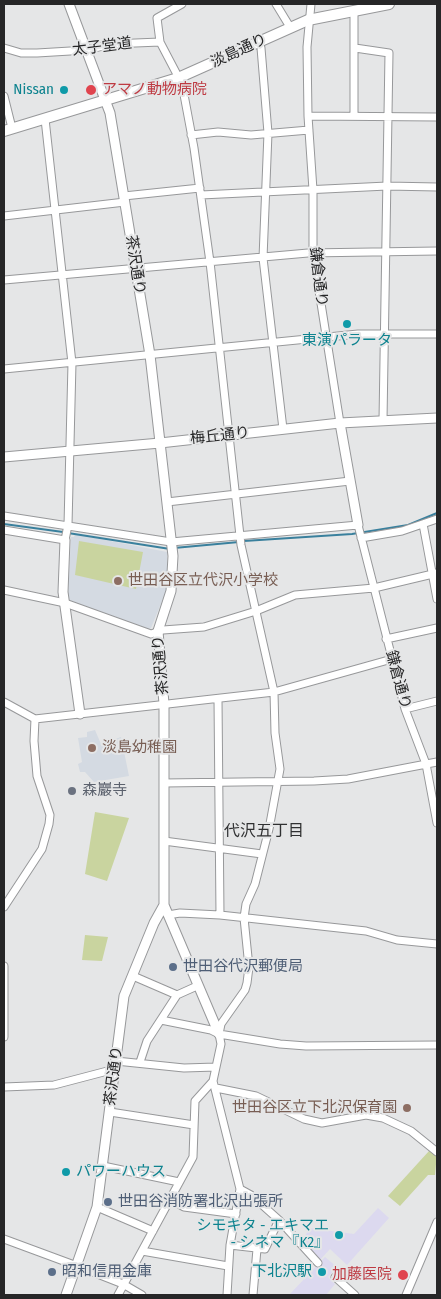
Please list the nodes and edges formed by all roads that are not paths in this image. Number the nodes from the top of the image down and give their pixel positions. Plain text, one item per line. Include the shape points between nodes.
1 (69, 4) edge
2 (182, 4) edge
3 (276, 4) edge
4 (311, 4) edge
5 (389, 4) edge
6 (376, 5) edge
7 (354, 11) junction
8 (308, 20) junction
9 (290, 27) junction
10 (160, 42) junction
11 (259, 42) junction
12 (4, 48) edge
13 (355, 48) junction
14 (87, 50) junction
15 (178, 78) junction
16 (4, 96) edge
17 (107, 101) junction
18 (308, 116) junction
19 (354, 116) junction
20 (388, 117) junction
21 (437, 117) edge
22 (45, 119) junction
23 (8, 130) edge
24 (309, 130) junction
25 (268, 134) junction
26 (191, 135) junction
27 (387, 186) junction
28 (437, 186) edge
29 (313, 190) junction
30 (201, 191) junction
31 (266, 192) junction
32 (125, 199) junction
33 (56, 210) junction
34 (4, 216) edge
35 (386, 250) junction
36 (437, 251) edge
37 (313, 253) junction
38 (263, 258) junction
39 (210, 262) junction
40 (136, 270) junction
41 (63, 276) junction
42 (4, 280) edge
43 (385, 334) junction
44 (437, 334) edge
45 (326, 337) junction
46 (272, 342) junction
47 (220, 348) junction
48 (150, 355) junction
49 (72, 363) junction
50 (4, 368) edge
51 (437, 418) edge
52 (383, 420) junction
53 (340, 423) junction
54 (283, 429) junction
55 (230, 435) junction
56 (160, 443) junction
57 (71, 451) junction
58 (4, 457) edge
59 (350, 481) junction
60 (236, 495) junction
61 (167, 502) junction
62 (4, 516) edge
63 (437, 519) edge
64 (424, 524) junction
65 (4, 530) edge
66 (67, 532) junction
67 (360, 532) junction
68 (241, 539) junction
69 (172, 545) junction
70 (435, 573) edge
71 (374, 588) junction
72 (4, 590) edge
73 (437, 599) edge
74 (65, 603) junction
75 (256, 611) junction
76 (437, 628) edge
77 (158, 632) junction
78 (386, 639) junction
79 (392, 659) junction
80 (274, 692) junction
81 (218, 698) junction
82 (437, 701) edge
83 (4, 702) edge
84 (164, 704) junction
85 (405, 708) junction
86 (80, 714) junction
87 (35, 719) junction
88 (437, 762) edge
89 (426, 764) junction
90 (219, 782) junction
91 (279, 782) junction
92 (164, 783) junction
93 (437, 823) edge
94 (164, 841) junction
95 (220, 849) junction
96 (262, 854) junction
97 (164, 905) junction
98 (4, 907) edge
99 (168, 915) junction
100 (220, 915) junction
101 (244, 918) junction
102 (437, 944) edge
103 (4, 966) edge
104 (133, 976) junction
105 (197, 986) junction
106 (177, 995) junction
107 (162, 1020) junction
108 (219, 1034) junction
109 (4, 1037) edge
110 (437, 1045) edge
111 (140, 1062) junction
112 (116, 1065) junction
113 (216, 1067) junction
114 (214, 1085) junction
115 (4, 1087) edge
116 (110, 1112) junction
117 (194, 1125) junction
118 (437, 1152) edge
119 (103, 1166) junction
120 (179, 1182) junction
121 (240, 1189) junction
122 (170, 1199) junction
123 (97, 1207) junction
124 (236, 1214) junction
125 (278, 1220) junction
126 (437, 1222) edge
127 (154, 1230) junction
128 (4, 1239) edge
129 (230, 1245) junction
130 (257, 1249) junction
131 (142, 1250) junction
132 (318, 1263) dead end
133 (77, 1266) junction
134 (228, 1266) junction
135 (335, 1278) dead end
136 (123, 1284) junction
137 (66, 1295) edge
138 (118, 1295) edge
139 (142, 1295) edge
140 (228, 1295) edge
141 (253, 1295) edge
142 (355, 1295) edge
143 (406, 1295) edge

1 - 14 street, 茶沢通り
2 - 10 street via 157,18
3 - 9 street
4 - 8 street, 鎌倉通り
5 - 6 main road, 淡島通り
6 - 7 main road, 淡島通り
7 - 8 main road, 淡島通り
7 - 13 street
8 - 9 main road, 淡島通り
8 - 18 street, 鎌倉通り
9 - 11 main road, 淡島通り
10 - 14 street, 太子堂道 via 112,44
10 - 15 street
11 - 15 main road, 淡島通り
11 - 25 street
12 - 14 street, 太子堂道 via 28,53
13 - 19 street
13 - 20 street via 389,53
14 - 17 street, 茶沢通り
15 - 17 main road, 淡島通り
15 - 26 street via 182,84
16 - 23 street
17 - 22 main road, 淡島通り
17 - 32 street, 茶沢通り
18 - 19 street
18 - 24 street, 鎌倉通り
19 - 20 street
20 - 21 street
20 - 27 street
22 - 23 main road, 淡島通り
22 - 33 street
24 - 25 street
24 - 29 street, 鎌倉通り
25 - 26 street via 218,132
25 - 31 street
26 - 30 street
27 - 28 street
27 - 29 street
27 - 35 street
29 - 31 street
29 - 37 street, 鎌倉通り
30 - 31 street
30 - 32 street
30 - 39 street
31 - 38 street
32 - 33 street
32 - 40 street, 茶沢通り
33 - 34 street
33 - 41 street
35 - 36 street
35 - 37 street
35 - 43 street
37 - 38 street
37 - 45 street, 鎌倉通り
38 - 39 street
38 - 46 street
39 - 40 street
39 - 47 street
40 - 41 street
40 - 48 street, 茶沢通り
41 - 42 street
41 - 49 street
43 - 44 street
43 - 45 street
43 - 52 street
45 - 46 street
45 - 53 street, 鎌倉通り
46 - 47 street
46 - 54 street
47 - 48 street
47 - 55 street
48 - 49 street
48 - 56 street, 茶沢通り
49 - 50 street
49 - 57 street
51 - 52 street, 梅丘通り
52 - 53 street, 梅丘通り
53 - 54 street, 梅丘通り
53 - 59 street, 鎌倉通り
54 - 55 street, 梅丘通り
55 - 56 street, 梅丘通り
55 - 60 street
56 - 57 street, 梅丘通り
56 - 61 street, 茶沢通り
57 - 58 street, 梅丘通り
57 - 66 street
59 - 60 street
59 - 67 street, 鎌倉通り
60 - 61 street
60 - 68 street
61 - 69 street, 茶沢通り
62 - 66 street
63 - 64 street
64 - 67 street via 402,531
64 - 70 street
65 - 66 street
66 - 69 street
66 - 74 street
67 - 68 street
67 - 71 street, 鎌倉通り
68 - 69 street
68 - 75 street
69 - 77 street, 茶沢通り via 171,590
70 - 71 street
70 - 73 street
71 - 75 street via 295,595
71 - 78 street, 鎌倉通り
72 - 74 street
74 - 77 street via 151,634
74 - 86 street
75 - 77 street via 204,627
75 - 80 street
76 - 78 street
77 - 84 street, 茶沢通り
78 - 79 street, 鎌倉通り
79 - 80 street
79 - 85 street, 鎌倉通り
80 - 81 street
80 - 91 street
81 - 84 street
81 - 90 street
82 - 85 street
83 - 87 street
84 - 86 street
84 - 92 street, 茶沢通り
85 - 89 street, 鎌倉通り
86 - 87 street
87 - 98 street via 37,776 50,815 42,849
88 - 89 street
89 - 91 street via 348,779
89 - 93 street, 鎌倉通り
90 - 91 street
90 - 92 street
90 - 95 street
91 - 96 street
92 - 94 street, 茶沢通り
94 - 95 street
94 - 97 street, 茶沢通り
95 - 96 street
95 - 100 street
96 - 101 street
97 - 99 street
97 - 104 street, 茶沢通り
99 - 100 street
99 - 105 street
100 - 101 street
101 - 102 street via 366,931 397,940
101 - 108 street via 249,967 247,983 221,1024
103 - 109 street
104 - 106 street
104 - 112 street, 茶沢通り via 124,996
105 - 106 street
105 - 108 street
106 - 107 street
107 - 108 street
107 - 111 street via 147,1041
108 - 110 street via 306,1046
108 - 113 street
111 - 112 street
111 - 113 street via 184,1068
112 - 115 street via 54,1085
112 - 116 street, 茶沢通り
113 - 114 street
114 - 117 street via 195,1101
114 - 118 street via 256,1096 304,1119 322,1123 374,1116 408,1130
114 - 121 street
116 - 117 street
116 - 119 street, 茶沢通り
117 - 120 street via 193,1158
119 - 120 street
119 - 123 street, 茶沢通り
120 - 122 street
121 - 124 street
121 - 125 street
122 - 124 street via 184,1207
122 - 127 street
123 - 127 street
123 - 133 street, 茶沢通り
124 - 129 street
125 - 130 street via 265,1249
125 - 132 street
126 - 143 street
127 - 131 street
128 - 133 street
129 - 130 street
129 - 134 street
130 - 141 street
131 - 134 street
131 - 136 street
133 - 136 street
133 - 137 street, 茶沢通り
134 - 140 street
135 - 142 street
136 - 138 street
136 - 139 street

